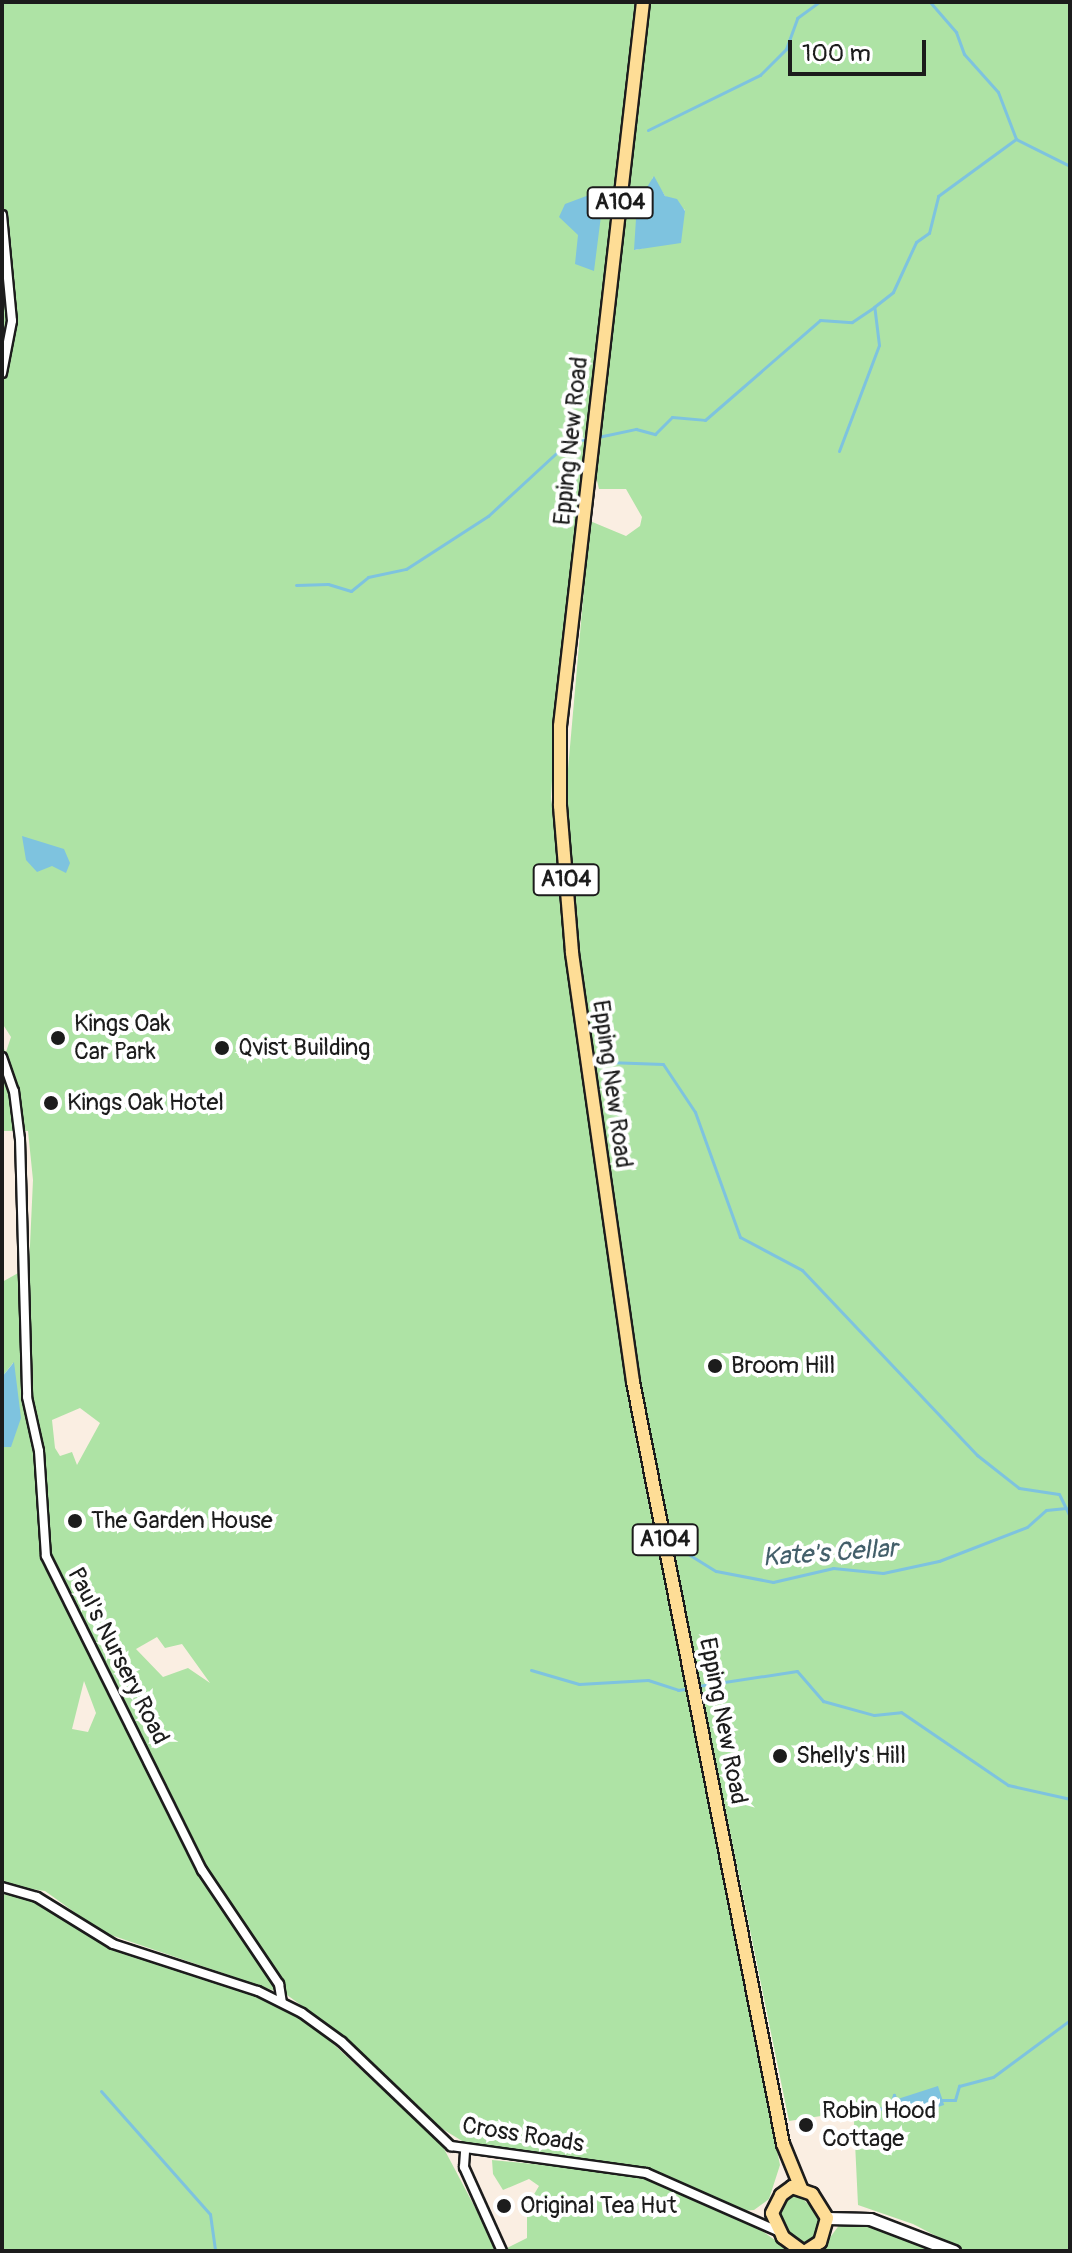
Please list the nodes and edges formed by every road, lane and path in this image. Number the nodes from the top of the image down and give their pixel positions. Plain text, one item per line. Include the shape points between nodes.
1 (643, 2) edge
2 (2, 215) edge
3 (2, 373) edge
4 (2, 1057) edge
5 (2, 1887) edge
6 (282, 2002) junction
7 (465, 2152) junction
8 (787, 2161) junction
9 (801, 2188) junction
10 (781, 2195) junction
11 (773, 2209) junction
12 (827, 2218) junction
13 (752, 2220) junction
14 (780, 2232) junction
15 (805, 2250) edge
16 (502, 2251) edge
17 (954, 2251) edge

1 - 8 main road, Epping New Road / A104 via 560,726 560,806 572,953 633,1382
2 - 3 street via 12,321
4 - 6 street, Paul's Nursery Road via 14,1091 20,1139 27,1397 39,1451 46,1556 208,1881 279,1984
5 - 6 street, Cross Roads via 37,1897 113,1944
6 - 7 street, Cross Roads via 342,2042 444,2142
7 - 13 street, Cross Roads via 646,2173
7 - 16 street via 464,2167
8 - 9 main road, Epping New Road / A104
8 - 10 main road, Epping New Road / A104
9 - 10 main road
9 - 12 main road, A104
10 - 11 main road, A104
11 - 13 street
11 - 14 main road
12 - 15 main road
12 - 17 street via 870,2219
13 - 14 street, Cross Roads
14 - 15 main road

